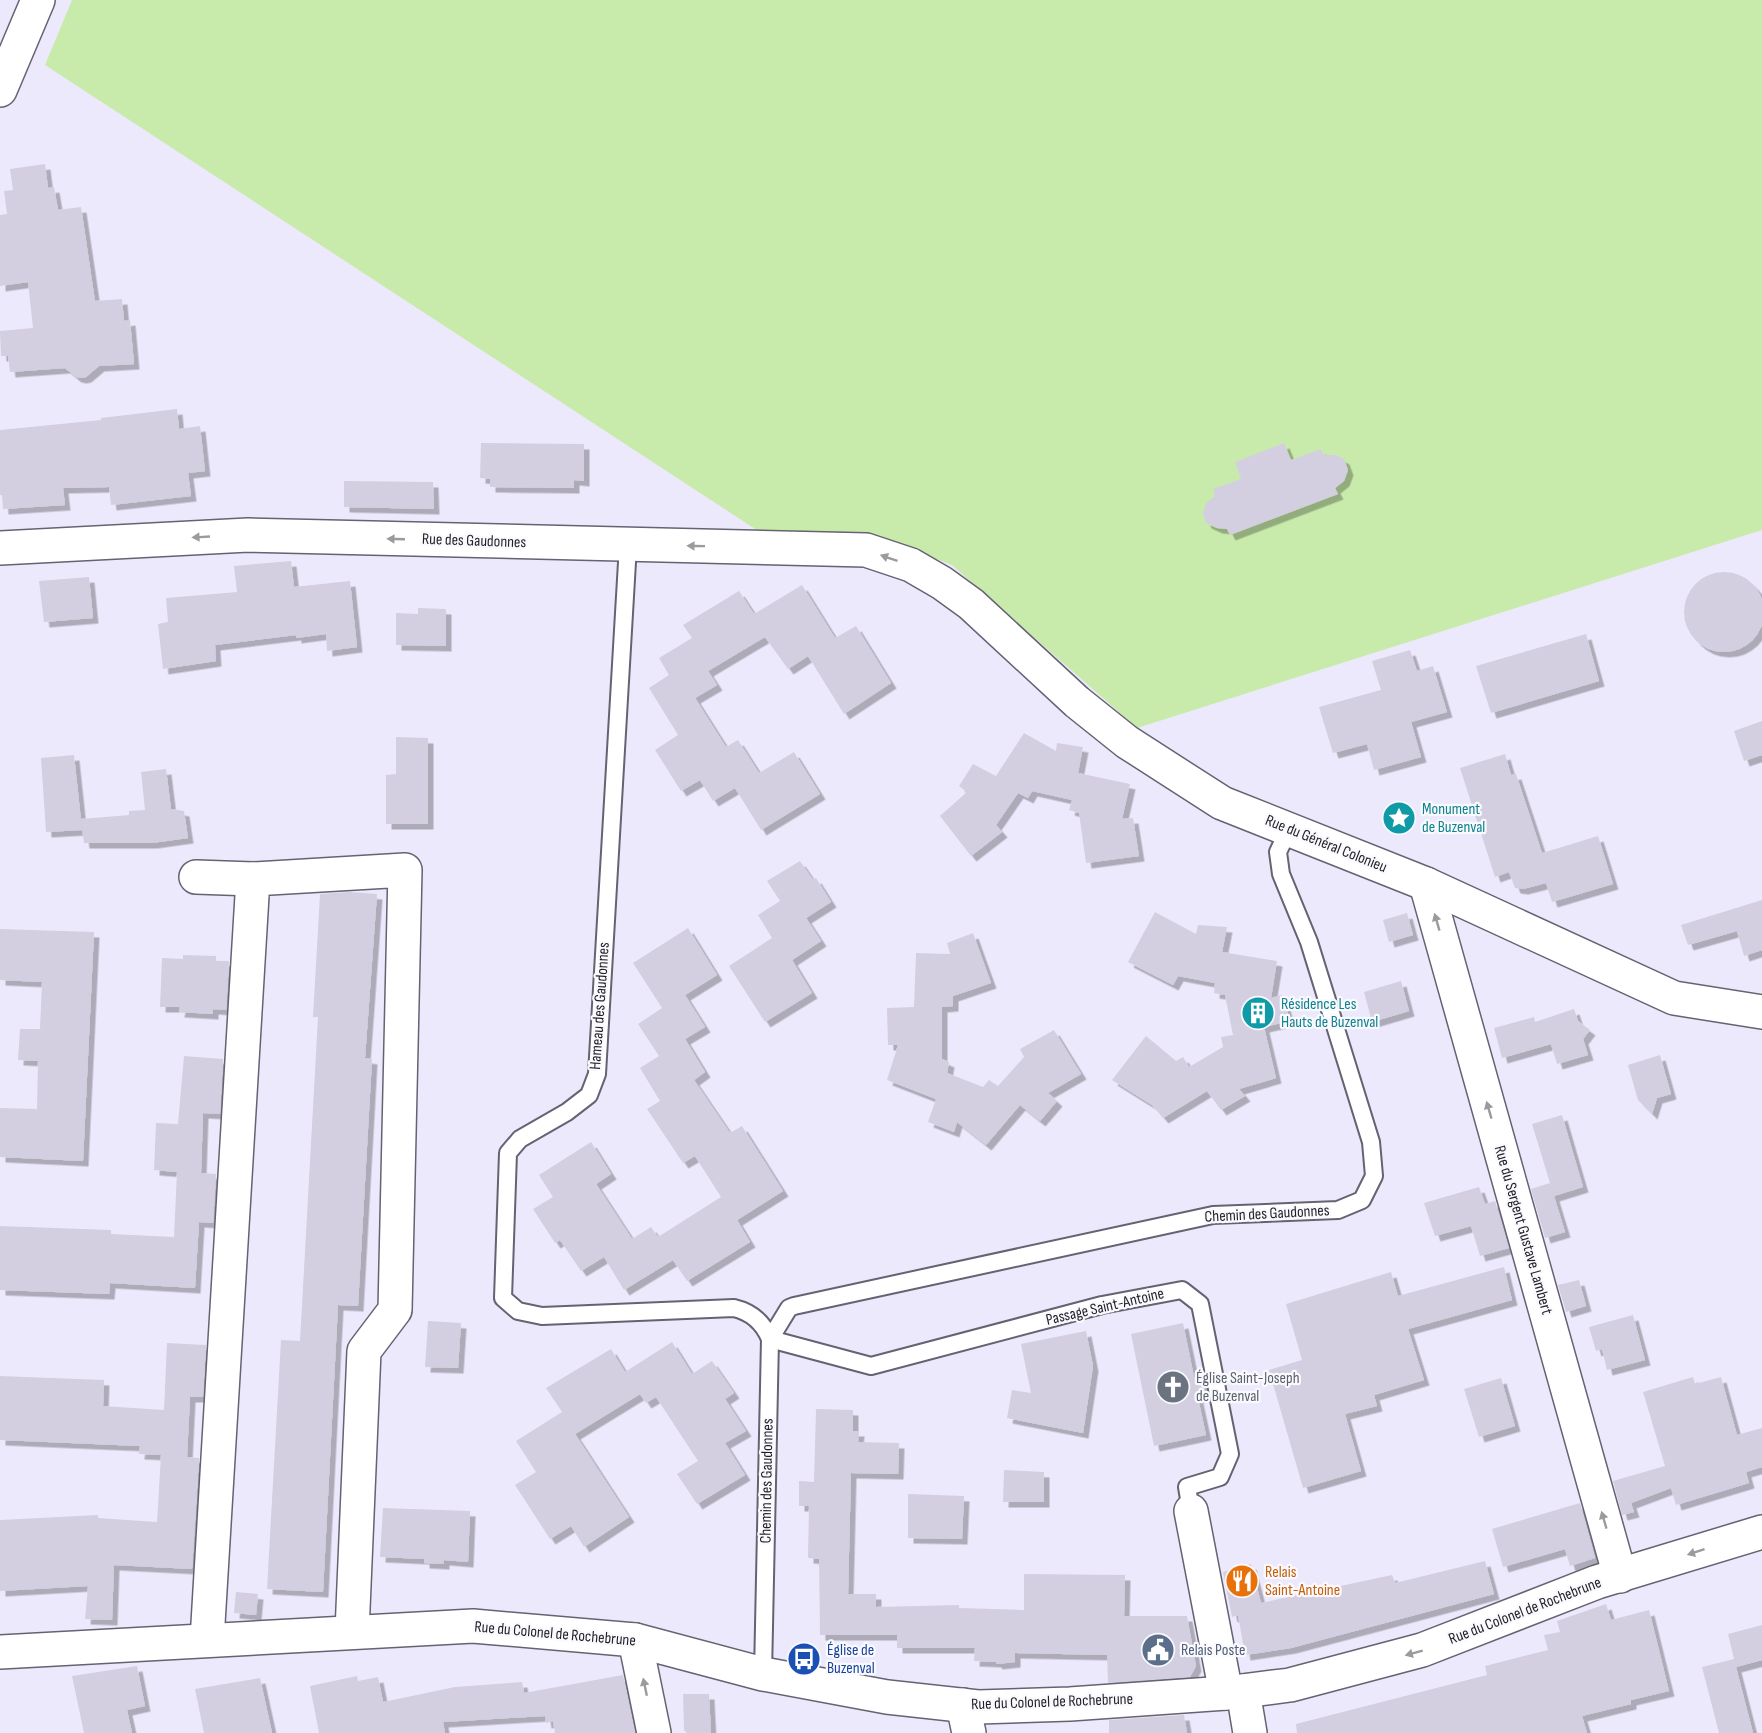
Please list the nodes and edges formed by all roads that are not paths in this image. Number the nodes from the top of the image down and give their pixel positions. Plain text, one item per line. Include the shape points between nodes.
1 (38, 0) edge
2 (0, 90) edge
3 (628, 545) junction
4 (0, 548) edge
5 (942, 583) joint
6 (1288, 829) junction
7 (196, 877) dead end
8 (253, 879) junction
9 (1426, 884) junction
10 (1762, 1012) edge
11 (770, 1339) junction
12 (1191, 1511) joint
13 (1757, 1533) edge
14 (1620, 1576) junction
15 (352, 1632) junction
16 (207, 1640) junction
17 (635, 1640) junction
18 (0, 1652) edge
19 (763, 1674) junction
20 (1234, 1692) junction
21 (966, 1719) edge
22 (654, 1733) edge
23 (1250, 1733) edge

1 - 2 street
3 -> 4 street, Rue des Gaudonnes via 248,535
5 -> 3 street, Rue des Gaudonnes via 911,565 866,550
3 - 11 lane, Hameau des Gaudonnes via 597,1074 589,1095 520,1139 508,1153 503,1298 518,1311 542,1316 734,1308 748,1311 767,1330
5 - 6 street, Rue du Général Colonieu via 1127,742 1222,802
6 - 9 street, Rue du Général Colonieu
6 - 11 lane, Chemin des Gaudonnes via 1278,852 1281,874 1309,942 1371,1142 1374,1176 1362,1200 1338,1210 1213,1215 789,1308
7 - 8 street
8 - 15 street via 405,870 395,1310 364,1351
8 - 16 street
9 - 10 street, Rue du Général Colonieu via 1674,998
14 -> 9 street, Rue du Sergent Gustave Lambert
11 - 12 lane, Passage Saint-Antoine via 871,1366 1102,1305 1182,1290 1200,1304 1230,1454 1220,1477 1187,1486
11 - 19 lane, Chemin des Gaudonnes
12 - 20 street, Passage Saint-Antoine
13 -> 14 street, Rue du Colonel de Rochebrune
14 -> 20 street, Rue du Colonel de Rochebrune via 1422,1650 1290,1685
15 - 16 street, Rue du Colonel de Rochebrune
15 - 17 street, Rue du Colonel de Rochebrune via 473,1626
16 - 18 street, Rue du Colonel de Rochebrune
17 - 19 street, Rue du Colonel de Rochebrune
22 -> 17 street
19 - 21 street, Rue du Colonel de Rochebrune via 887,1697
20 - 21 street, Rue du Colonel de Rochebrune via 978,1707
20 - 23 street, Passage Saint-Antoine

